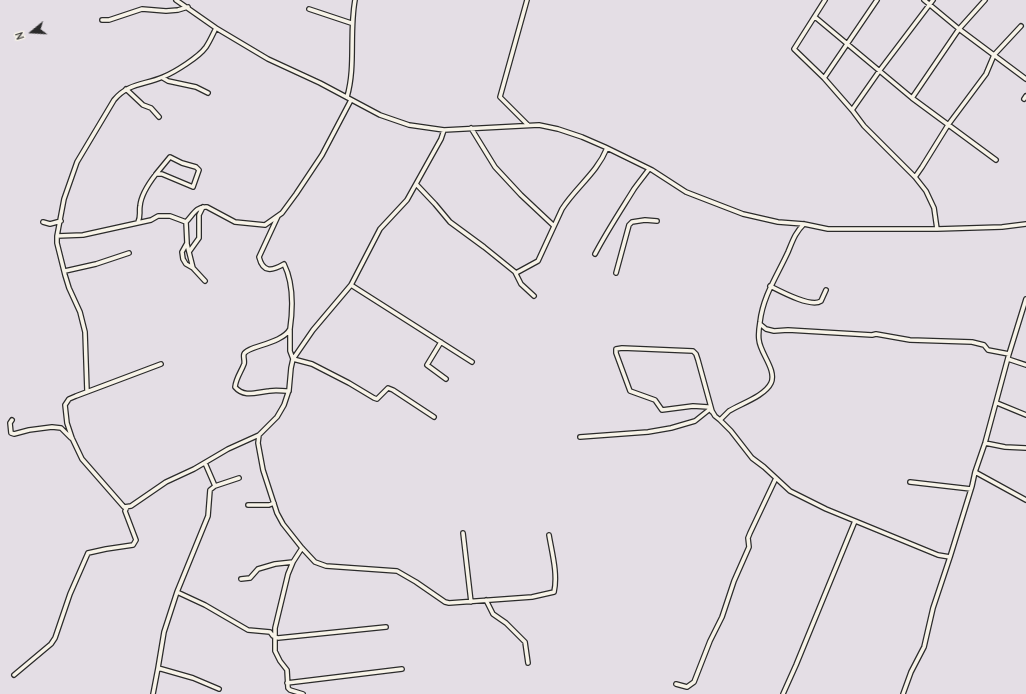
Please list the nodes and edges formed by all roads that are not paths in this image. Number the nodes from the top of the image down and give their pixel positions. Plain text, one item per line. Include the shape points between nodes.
1 (176, 0) edge
2 (355, 0) edge
3 (527, 0) edge
4 (825, 0) edge
5 (877, 0) edge
6 (924, 0) edge
7 (933, 0) edge
8 (985, 0) edge
9 (930, 5) junction
10 (188, 7) junction
11 (309, 9) dead end
12 (815, 17) junction
13 (102, 20) dead end
14 (352, 23) junction
15 (1021, 26) dead end
16 (216, 28) junction
17 (959, 29) junction
18 (847, 44) junction
19 (994, 55) junction
20 (880, 70) junction
21 (163, 78) junction
22 (824, 78) junction
23 (1026, 79) edge
24 (126, 89) junction
25 (208, 93) dead end
26 (347, 97) junction
27 (912, 98) junction
28 (351, 100) junction
29 (852, 110) junction
30 (159, 117) dead end
31 (528, 125) junction
32 (948, 125) junction
33 (471, 128) junction
34 (444, 130) junction
35 (607, 148) junction
36 (996, 160) dead end
37 (649, 169) junction
38 (156, 174) junction
39 (915, 176) junction
40 (416, 185) junction
41 (203, 207) junction
42 (279, 215) junction
43 (658, 220) dead end
44 (61, 221) junction
45 (43, 222) dead end
46 (138, 222) junction
47 (186, 222) junction
48 (804, 224) junction
49 (1026, 224) edge
50 (264, 225) junction
51 (554, 226) junction
52 (272, 229) junction
53 (937, 229) junction
54 (57, 236) junction
55 (187, 243) junction
56 (189, 252) junction
57 (129, 253) dead end
58 (595, 254) dead end
59 (193, 268) junction
60 (65, 271) junction
61 (516, 273) junction
62 (616, 273) dead end
63 (205, 281) dead end
64 (351, 285) junction
65 (770, 286) junction
66 (826, 290) dead end
67 (534, 296) dead end
68 (1026, 299) edge
69 (760, 324) junction
70 (290, 329) junction
71 (441, 342) junction
72 (1009, 356) junction
73 (294, 360) junction
74 (472, 362) dead end
75 (161, 364) dead end
76 (1026, 366) edge
77 (446, 380) dead end
78 (289, 391) junction
79 (87, 392) junction
80 (997, 403) junction
81 (711, 411) junction
82 (1026, 415) edge
83 (434, 416) dead end
84 (12, 420) dead end
85 (720, 420) junction
86 (259, 436) junction
87 (580, 437) dead end
88 (72, 438) junction
89 (252, 440) junction
90 (258, 443) junction
91 (985, 443) junction
92 (1026, 448) edge
93 (205, 463) junction
94 (975, 472) junction
95 (239, 478) dead end
96 (776, 478) junction
97 (910, 482) dead end
98 (215, 486) junction
99 (971, 489) junction
100 (1026, 500) edge
101 (274, 503) junction
102 (248, 505) dead end
103 (127, 507) junction
104 (855, 521) junction
105 (463, 533) dead end
106 (549, 535) dead end
107 (302, 548) junction
108 (950, 557) junction
109 (293, 562) junction
110 (241, 579) dead end
111 (178, 592) junction
112 (486, 600) junction
113 (471, 602) junction
114 (386, 627) dead end
115 (275, 637) junction
116 (528, 663) dead end
117 (158, 668) junction
118 (402, 669) dead end
119 (14, 675) dead end
120 (288, 683) junction
121 (676, 684) dead end
122 (219, 689) dead end
123 (153, 694) edge
124 (303, 694) edge
125 (783, 694) edge
126 (903, 694) edge

1 - 10 street
2 - 14 street
3 - 31 street via 500,97
4 - 12 street
5 - 18 street
6 - 9 street
7 - 9 street
8 - 17 street
9 - 17 street
9 - 20 street
10 - 13 street via 166,11 142,9
10 - 16 street
11 - 14 street
12 - 18 street
12 - 22 street via 794,49
14 - 26 street via 351,83
15 - 19 street
16 - 21 street via 206,48
16 - 26 street via 268,59
17 - 19 street
17 - 27 street
18 - 20 street
18 - 22 street
19 - 23 street
19 - 32 street via 986,74
20 - 27 street
20 - 29 street
21 - 24 street
21 - 25 street
22 - 29 street
24 - 30 street
24 - 44 street via 114,100 77,162 64,200
26 - 28 street
27 - 32 street
28 - 34 street via 396,122
28 - 42 street via 318,161
29 - 39 street via 864,126
31 - 33 street
31 - 35 street via 558,129
32 - 36 street
32 - 39 street
33 - 34 street
33 - 51 street via 495,167
34 - 40 street via 442,139
35 - 37 street
35 - 51 street via 594,171 567,200
37 - 48 street via 686,192 743,214 778,222
37 - 58 street
38 - 38 street via 193,187 199,170 170,157
38 - 46 street via 142,197 141,217
39 - 53 street via 934,208
40 - 61 street via 450,222
40 - 64 street via 404,205 380,229
41 - 47 street via 194,211
41 - 50 street via 208,207 235,222
41 - 56 street via 199,215 199,238
42 - 50 street
42 - 52 street
43 - 62 street via 637,221 629,225
44 - 45 street via 50,224
44 - 54 street
46 - 47 street via 158,216 170,216
46 - 54 street via 83,235
47 - 55 street
48 - 53 street via 828,229
48 - 65 street via 795,233
49 - 53 street
50 - 52 street
51 - 61 street via 538,261
52 - 70 street via 259,257 263,267 267,269 276,269 284,264 288,271 292,299
54 - 60 street
55 - 56 street
55 - 59 street via 182,252 183,259
56 - 59 street
57 - 60 street
59 - 63 street
60 - 79 street via 85,332
61 - 67 street via 523,287
64 - 71 street
64 - 73 street via 313,330
65 - 66 street via 790,296 816,303 821,301
65 - 69 street via 762,308
68 - 72 street
69 - 72 street via 774,331 876,334 910,340 972,342
69 - 85 street via 759,343 770,367 771,384 760,395 727,412
70 - 73 street via 290,351
70 - 78 street via 282,337 246,351 235,387 248,394 274,390
71 - 74 street
71 - 77 street via 427,365
72 - 76 street
72 - 80 street
73 - 78 street
73 - 83 street via 312,364 377,399 388,388 393,390
75 - 79 street
78 - 86 street via 277,417
79 - 88 street via 69,399 65,405
80 - 82 street
80 - 91 street
81 - 81 street via 698,360 693,351 622,348 616,350 630,391 655,400 662,410 693,406 708,407
81 - 85 street
81 - 87 street via 695,421 671,428
84 - 88 street via 11,433 14,434 52,427 60,428
85 - 96 street via 752,458
86 - 89 street
86 - 90 street
88 - 103 street via 88,467 121,504
89 - 90 street
89 - 93 street via 228,449
90 - 101 street via 263,470
91 - 92 street
91 - 94 street
93 - 98 street
93 - 103 street via 166,482
94 - 99 street
94 - 100 street
95 - 98 street
96 - 104 street via 797,496
96 - 121 street via 750,533 748,547 722,617 694,682 687,687
97 - 99 street
98 - 111 street via 210,490 208,516
99 - 108 street
101 - 102 street
101 - 107 street via 283,524
103 - 119 street via 125,510 135,543 88,553 55,638
104 - 108 street via 882,530 922,549
104 - 125 street
105 - 113 street
106 - 112 street via 555,569 554,592 532,597
107 - 109 street
107 - 113 street via 315,562 326,566 397,571 445,602
108 - 126 street via 932,608 924,647
109 - 110 street via 258,569 250,578
109 - 115 street via 277,618
111 - 115 street via 248,630 270,632
111 - 117 street via 164,632
112 - 113 street
112 - 116 street via 493,614 525,642
114 - 115 street
115 - 120 street via 277,657 287,670
117 - 122 street
117 - 123 street
118 - 120 street
120 - 124 street via 288,689

